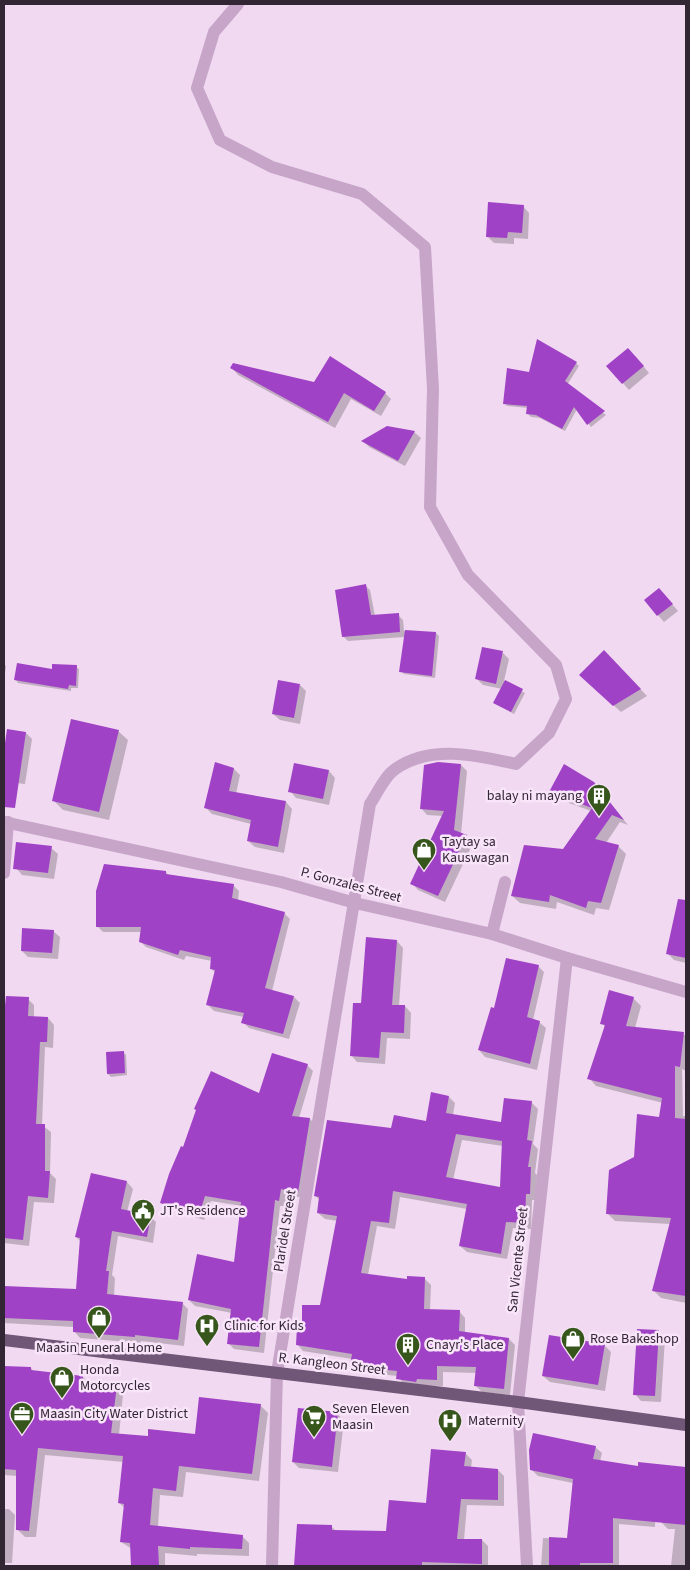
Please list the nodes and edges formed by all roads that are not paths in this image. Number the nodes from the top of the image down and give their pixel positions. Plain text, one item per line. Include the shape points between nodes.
1 (238, 4) edge
2 (6, 822) edge
3 (4, 873) edge
4 (505, 882) dead end
5 (355, 903) junction
6 (492, 934) junction
7 (567, 958) junction
8 (686, 992) edge
9 (4, 1340) edge
10 (277, 1373) junction
11 (518, 1402) junction
12 (686, 1426) edge
13 (272, 1566) edge
14 (527, 1566) edge

1 - 5 street, Plaridel Street via 214,32 197,88 220,140 272,167 362,194 425,247 433,389 430,507 468,575 556,665 566,699 549,733 516,764 475,755 422,755 392,770 370,804
2 - 3 street
2 - 5 street, P. Gonzales Street via 281,882
4 - 6 street
5 - 6 street, P. Gonzales Street
5 - 10 street, Plaridel Street
6 - 7 street, P. Gonzales Street
7 - 8 street, P. Gonzales Street
7 - 11 street, San Vicente Street
9 - 10 main road, R. Kangleon Street
10 - 11 main road, R. Kangleon Street
10 - 13 street, Plaridel Street
11 - 12 main road, R. Kangleon Street
11 - 14 street, San Vicente Street

